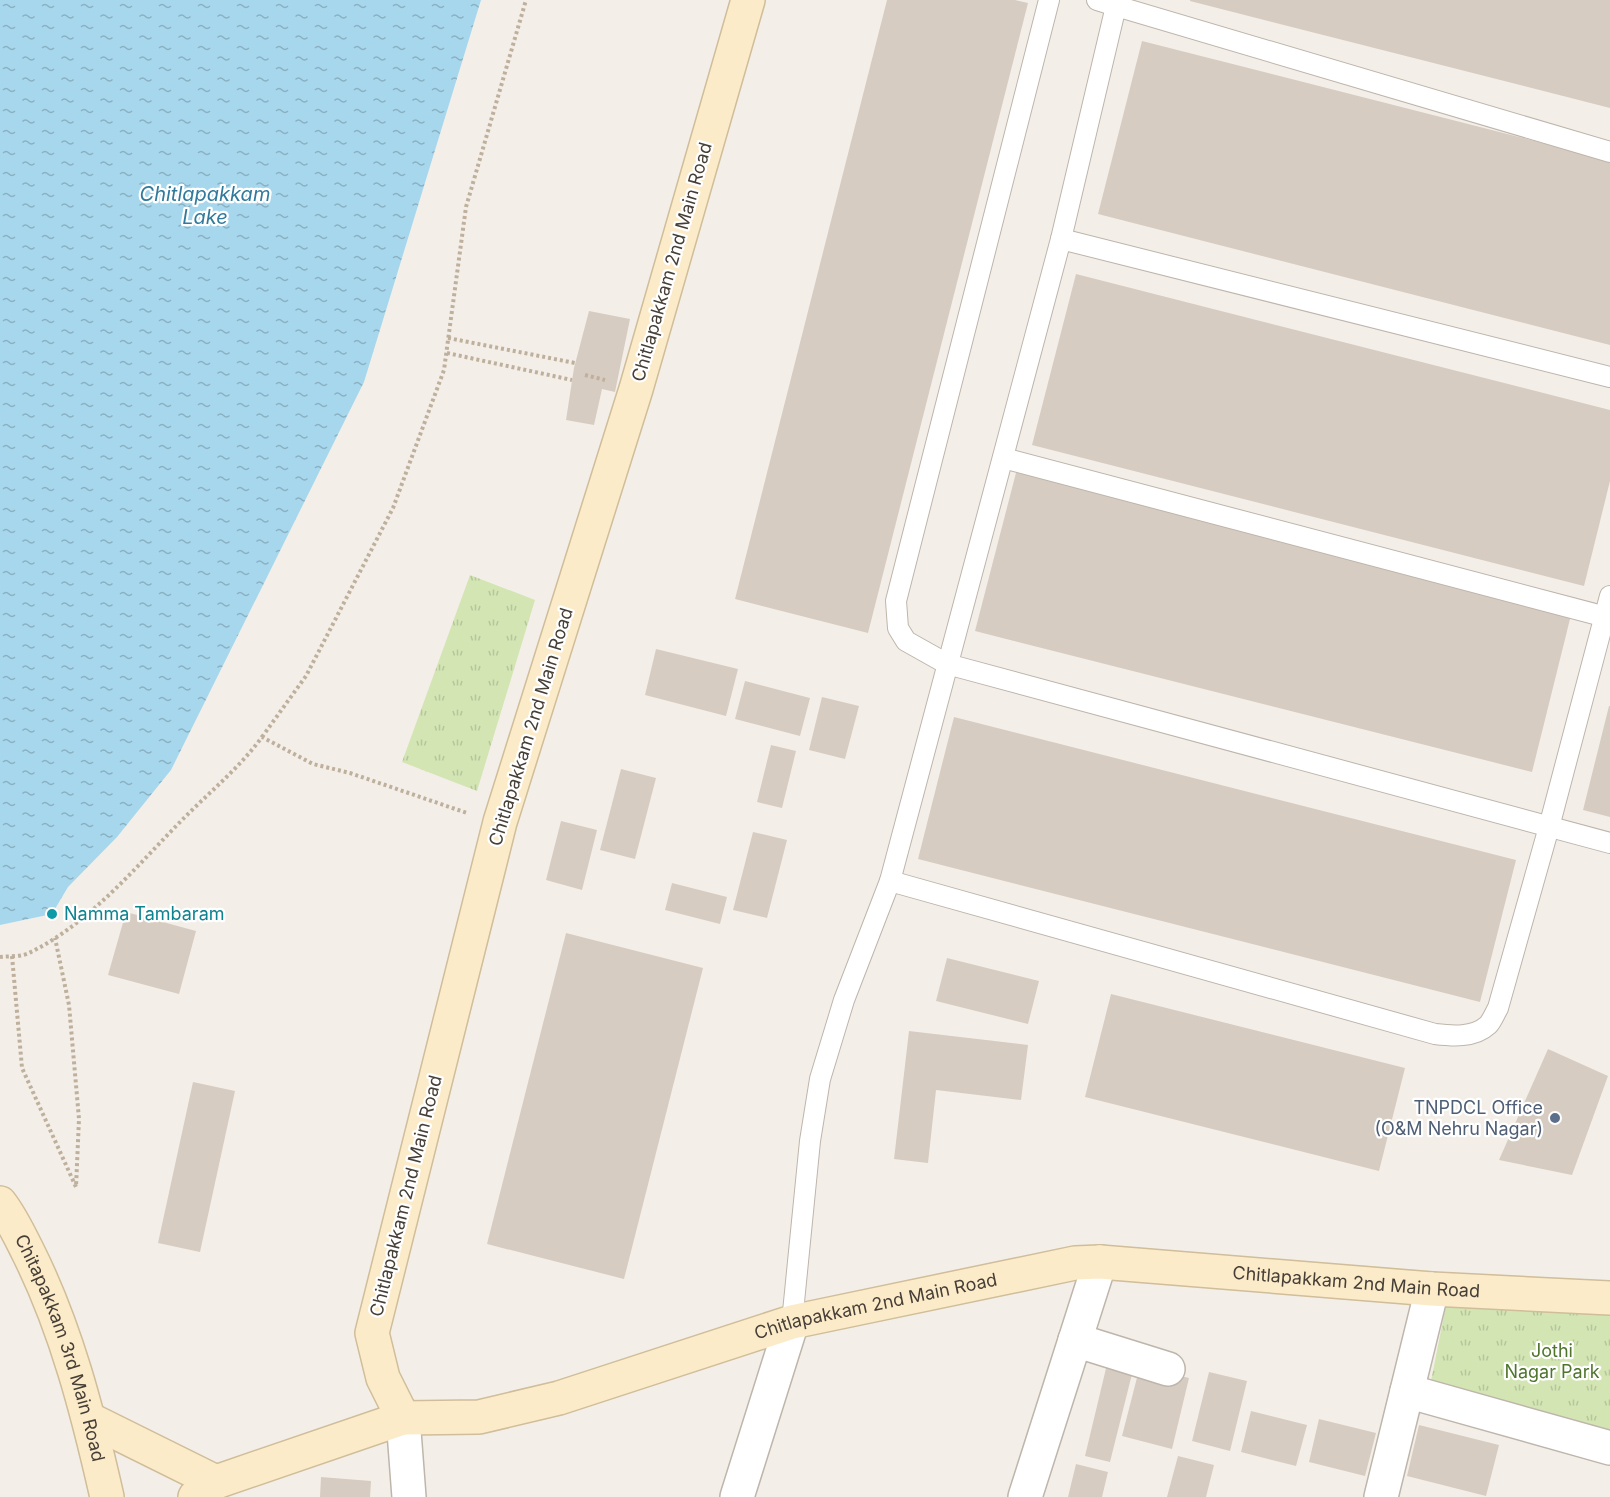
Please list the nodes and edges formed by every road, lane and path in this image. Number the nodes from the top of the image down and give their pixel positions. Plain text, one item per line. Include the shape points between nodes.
1 (526, 0) edge
2 (748, 0) edge
3 (1048, 0) edge
4 (1106, 3) edge
5 (1610, 152) edge
6 (1061, 239) junction
7 (448, 338) junction
8 (446, 353) junction
9 (575, 363) dead end
10 (1610, 377) edge
11 (572, 380) dead end
12 (1003, 458) junction
13 (1610, 596) edge
14 (1607, 617) edge
15 (947, 664) junction
16 (262, 737) junction
17 (500, 822) junction
18 (1549, 827) junction
19 (1610, 843) edge
20 (890, 881) junction
21 (55, 938) junction
22 (12, 956) junction
23 (0, 957) edge
24 (0, 1203) edge
25 (1100, 1262) junction
26 (1432, 1289) junction
27 (1610, 1298) edge
28 (792, 1322) junction
29 (1075, 1340) junction
30 (1168, 1369) dead end
31 (1407, 1391) junction
32 (403, 1418) junction
33 (89, 1419) junction
34 (1610, 1448) edge
35 (206, 1490) edge
36 (107, 1497) edge
37 (409, 1497) edge
38 (737, 1497) edge
39 (1025, 1497) edge
40 (1381, 1497) edge

1 - 7 path via 466,207
2 - 17 street, Chitlapakkam 2nd Main Road via 636,388
3 - 15 lane via 896,601 898,628 906,641
4 - 5 lane
4 - 6 lane
6 - 10 lane
6 - 12 lane
7 - 8 path
7 - 9 path
8 - 11 path
8 - 16 path via 444,370 393,508 306,676
12 - 14 lane
12 - 15 lane
13 - 14 lane
14 - 18 lane
15 - 18 lane
15 - 20 lane
16 - 17 path via 313,764
16 - 21 path via 245,761 101,902
17 - 32 street, Chitlapakkam 2nd Main Road via 372,1333 383,1378
18 - 19 lane
18 - 20 lane via 1498,1008 1488,1025 1454,1036 1435,1034
20 - 28 lane via 844,1000 820,1079
21 - 22 path via 29,954
21 - 22 path via 69,1005 79,1119 76,1187 22,1068
22 - 23 path
24 - 33 street, Chitapakkam 3rd Main Road via 55,1314
25 - 26 street, Chitlapakkam 2nd Main Road
25 - 28 street, Chitlapakkam 2nd Main Road via 1076,1263
25 - 29 street
26 - 27 street, Chitlapakkam 2nd Main Road
26 - 31 street
28 - 32 street, Chitlapakkam 2nd Main Road via 559,1398 479,1417
28 - 38 street
29 - 30 street
29 - 39 street
31 - 34 street
31 - 40 street
32 - 35 street
32 - 37 street
33 - 35 street
33 - 36 street, Chitapakkam 3rd Main Road

